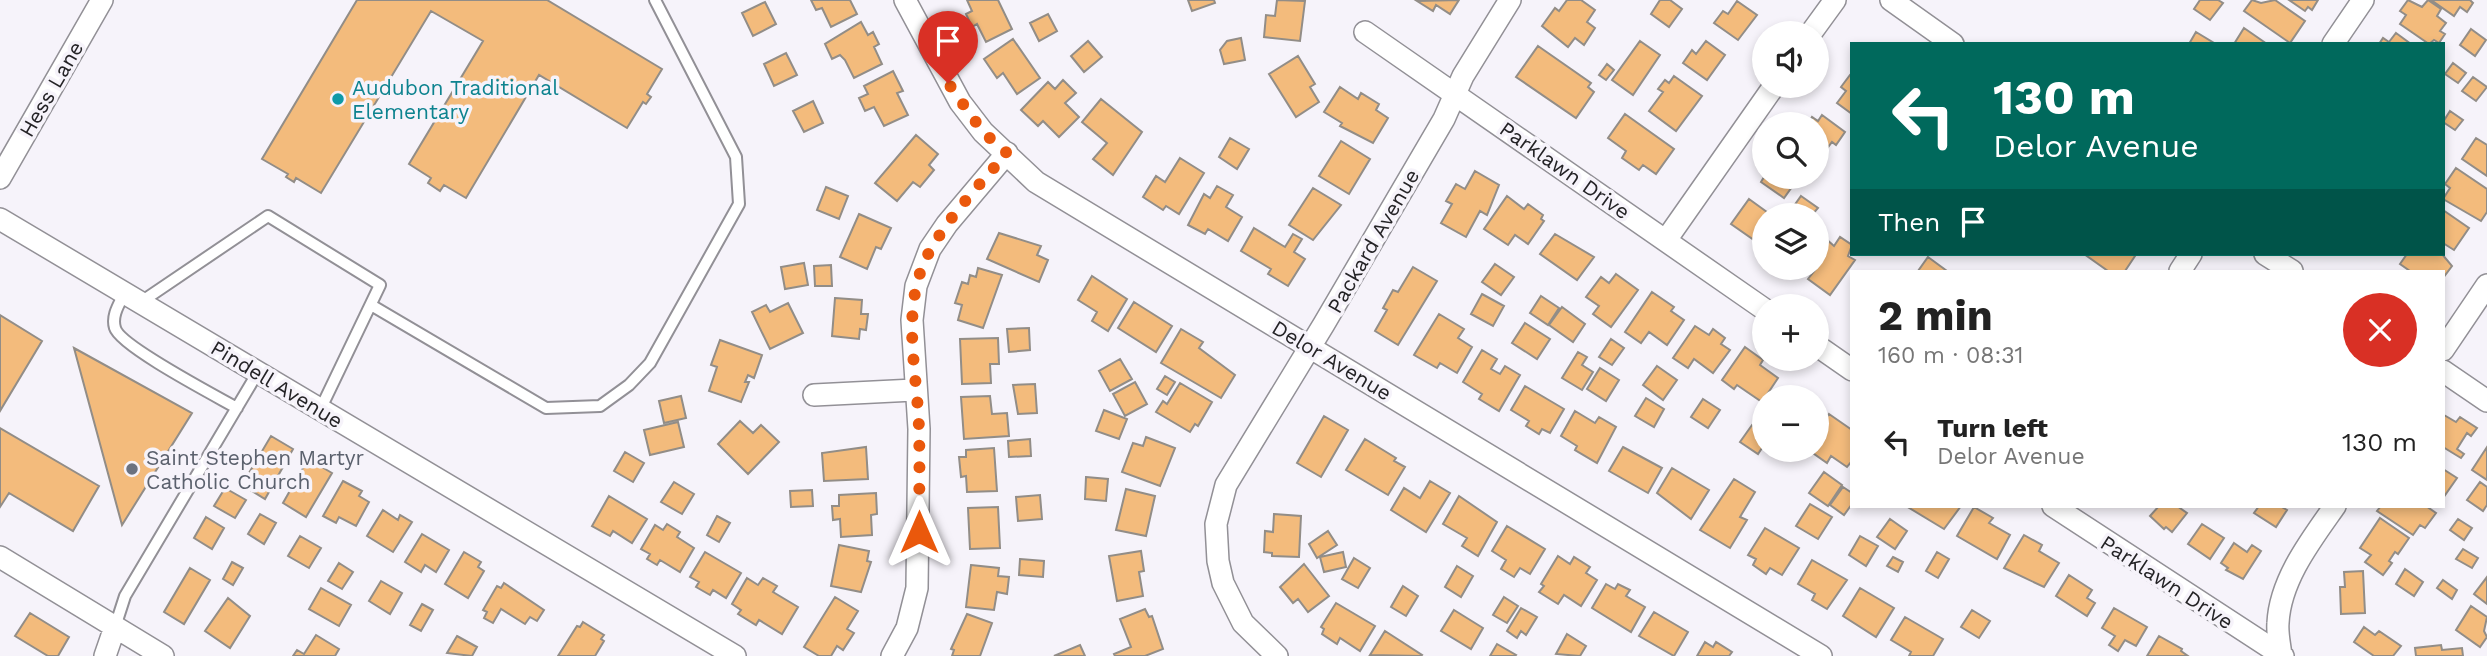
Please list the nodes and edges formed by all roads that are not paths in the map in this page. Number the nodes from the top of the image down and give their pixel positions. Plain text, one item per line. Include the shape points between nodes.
1 (102, 0) edge
2 (655, 0) edge
3 (905, 0) edge
4 (1510, 0) edge
5 (1835, 0) edge
6 (1891, 0) edge
7 (2363, 0) edge
8 (1820, 21) edge
9 (1365, 32) dead end
10 (1950, 42) edge
11 (2334, 42) edge
12 (1456, 94) junction
13 (1766, 98) edge
14 (1007, 153) junction
15 (0, 178) edge
16 (0, 219) edge
17 (1666, 240) junction
18 (2190, 256) edge
19 (2268, 256) edge
20 (2180, 270) edge
21 (2290, 270) edge
22 (2487, 285) edge
23 (133, 297) junction
24 (1752, 301) edge
25 (371, 305) junction
26 (1311, 347) junction
27 (2445, 347) edge
28 (1829, 354) edge
29 (1850, 369) edge
30 (258, 372) junction
31 (2445, 372) edge
32 (914, 390) junction
33 (814, 395) dead end
34 (2487, 401) edge
35 (237, 408) junction
36 (320, 410) junction
37 (2056, 508) edge
38 (2334, 508) edge
39 (0, 557) edge
40 (116, 627) junction
41 (105, 656) edge
42 (163, 656) edge
43 (735, 656) edge
44 (892, 656) edge
45 (1277, 656) edge
46 (1821, 656) edge
47 (2281, 656) edge

1 - 15 street, Hess Lane
2 - 25 lane via 736,157 739,204 643,371 600,406 546,408
3 - 14 street, Delor Avenue via 960,102
4 - 12 street, Packard Avenue
5 - 8 street
6 - 10 street
7 - 11 street
9 - 12 street, Parklawn Drive
12 - 17 street, Parklawn Drive
12 - 26 street, Packard Avenue
13 - 17 street
14 - 26 street, Delor Avenue via 1064,202
14 - 32 street via 947,224 923,266 912,320
16 - 23 street, Pindell Avenue
17 - 24 street, Parklawn Drive
18 - 20 street
19 - 21 street
22 - 27 street
23 - 25 lane via 268,216 380,285
23 - 30 street, Pindell Avenue
23 - 35 lane via 113,318 115,331 134,348
25 - 36 lane
26 - 45 street, Packard Avenue via 1235,469 1220,504 1216,532 1218,561 1230,599 1251,633
26 - 46 street, Delor Avenue
28 - 29 street
30 - 35 lane
30 - 36 street, Pindell Avenue
31 - 34 street
32 - 33 street
32 - 44 street via 919,429 917,588 907,628
35 - 40 lane via 125,596
36 - 43 street, Pindell Avenue
37 - 47 street, Parklawn Drive
38 - 47 street via 2287,587 2278,622
39 - 40 street
40 - 41 street
40 - 42 street

